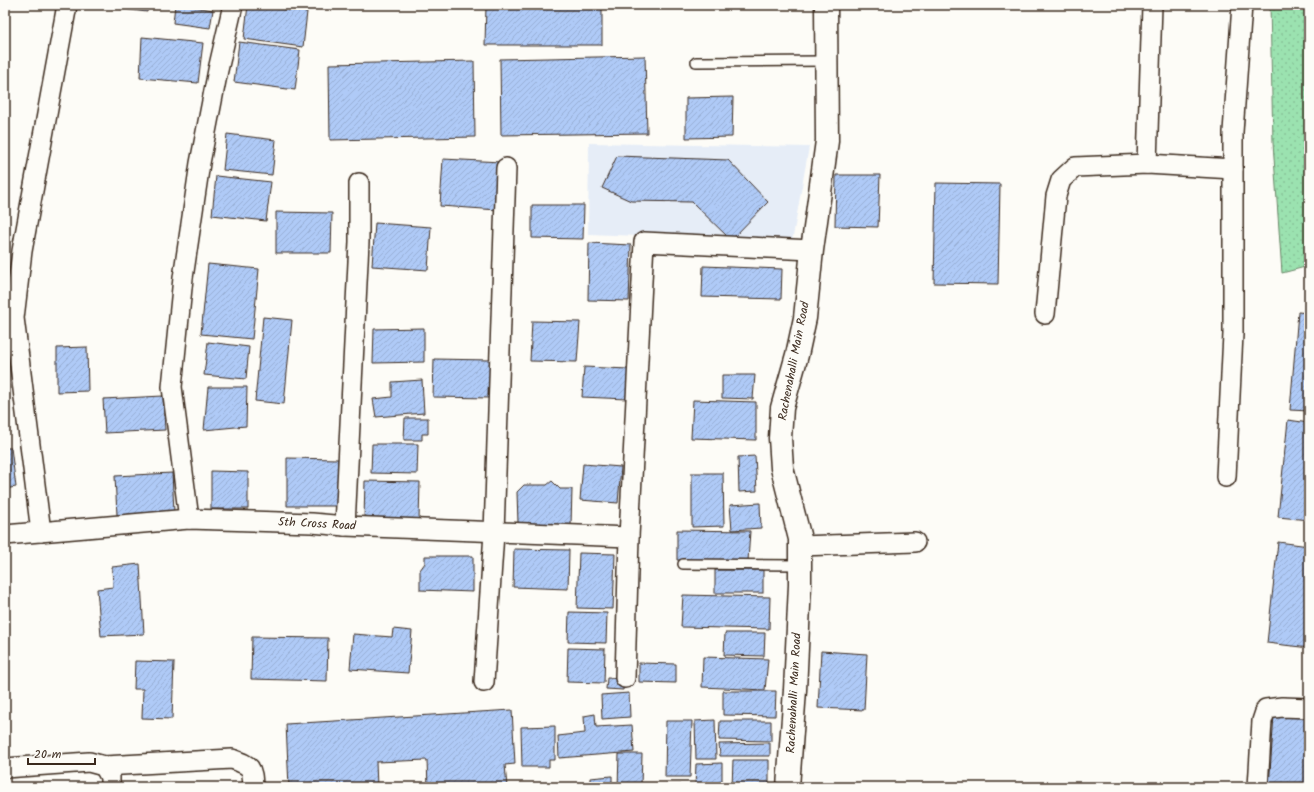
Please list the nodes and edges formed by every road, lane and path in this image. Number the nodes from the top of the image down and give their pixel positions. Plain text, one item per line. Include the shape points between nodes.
1 (67, 5) edge
2 (233, 5) edge
3 (826, 5) edge
4 (1152, 5) edge
5 (1242, 5) edge
6 (827, 61) junction
7 (696, 62) dead end
8 (1147, 164) junction
9 (506, 168) dead end
10 (1234, 169) junction
11 (359, 183) dead end
12 (812, 250) junction
13 (1045, 314) dead end
14 (10, 319) edge
15 (1226, 477) dead end
16 (189, 519) junction
17 (345, 526) junction
18 (41, 532) junction
19 (494, 533) junction
20 (5, 535) edge
21 (629, 538) junction
22 (915, 542) dead end
23 (800, 556) junction
24 (683, 564) dead end
25 (625, 678) dead end
26 (484, 682) dead end
27 (1309, 708) edge
28 (104, 766) junction
29 (5, 768) edge
30 (110, 787) edge
31 (253, 787) edge
32 (788, 787) edge
33 (1258, 787) edge

1 - 14 street
2 - 16 street via 200,163 183,278 172,387
3 - 6 street, Rachenahalli Main Road
4 - 8 street
5 - 10 street
6 - 7 lane
6 - 12 street, Rachenahalli Main Road via 827,141
8 - 10 street
8 - 13 street via 1075,167 1061,180 1056,196
9 - 19 street
10 - 15 street via 1234,334
11 - 17 street via 359,242
12 - 21 street via 644,242
12 - 23 street, Rachenahalli Main Road via 805,318 782,408 780,438 782,468 800,539
14 - 18 street
16 - 17 street, 5th Cross Road
16 - 18 street, 5th Cross Road
17 - 19 street, 5th Cross Road
18 - 20 street, 5th Cross Road
19 - 21 street, 5th Cross Road
19 - 26 street
21 - 25 street
22 - 23 street
23 - 24 lane
23 - 32 street, Rachenahalli Main Road
27 - 33 street via 1266,709 1262,721
28 - 29 street via 89,762
28 - 30 street via 110,776
28 - 31 street via 232,759 247,764 253,772

